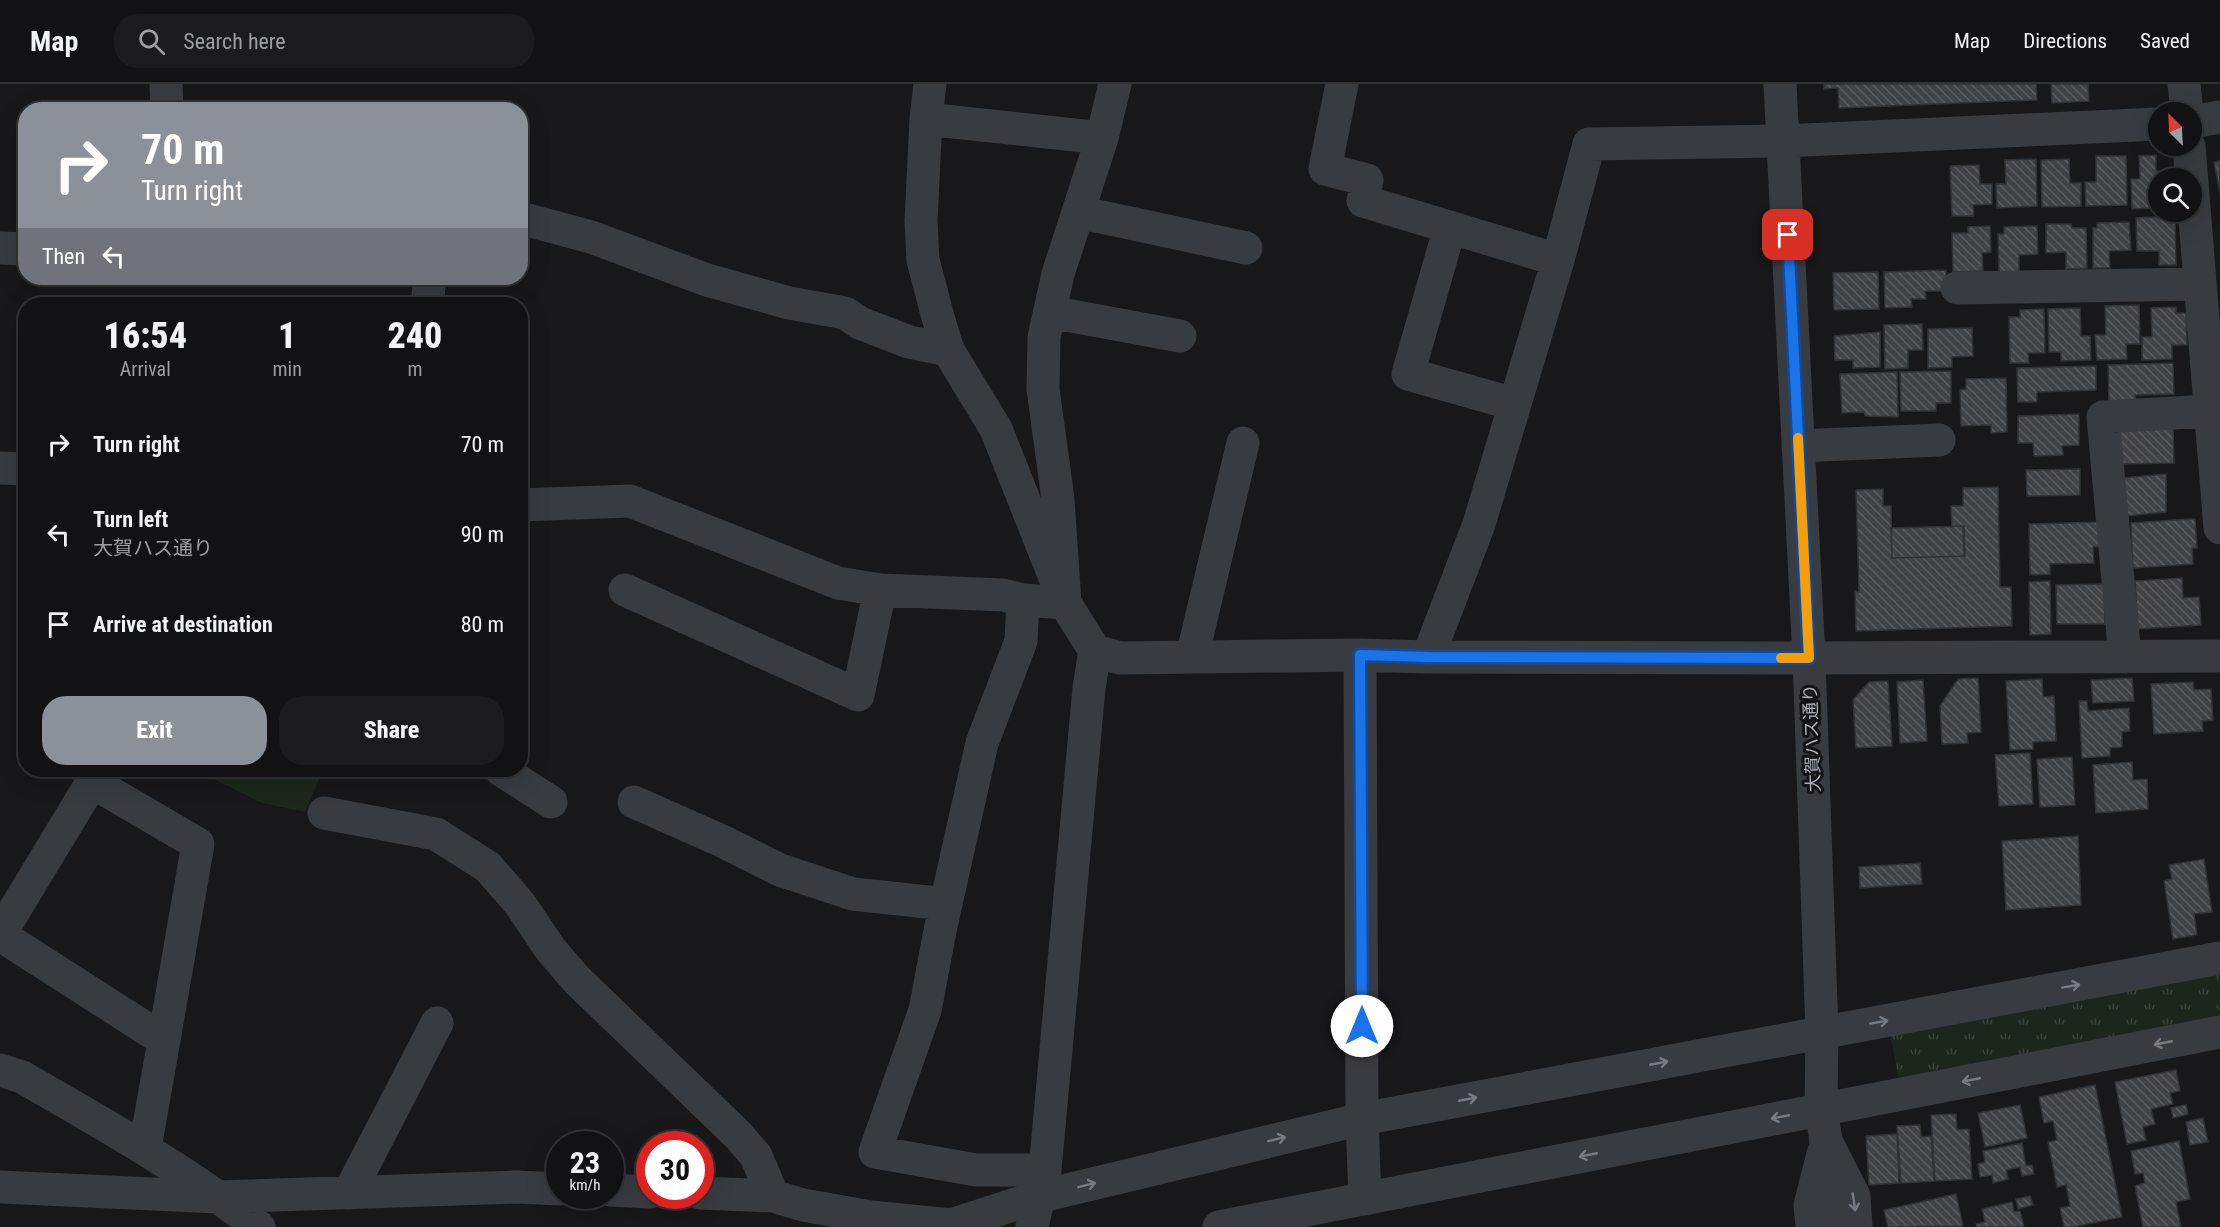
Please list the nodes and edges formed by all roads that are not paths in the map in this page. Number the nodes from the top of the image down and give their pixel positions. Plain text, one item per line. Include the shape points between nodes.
1 (166, 84) edge
2 (930, 84) edge
3 (1115, 84) edge
4 (1342, 84) edge
5 (1780, 84) edge
6 (2184, 84) edge
7 (167, 102) edge
8 (2186, 102) edge
9 (2220, 117) edge
10 (926, 119) junction
11 (2202, 120) edge
12 (2148, 124) edge
13 (1102, 138) junction
14 (1783, 141) junction
15 (2190, 156) edge
16 (1078, 212) junction
17 (528, 221) edge
18 (1450, 227) junction
19 (0, 248) edge
20 (1246, 248) dead end
21 (18, 249) edge
22 (1558, 260) junction
23 (2200, 284) junction
24 (1957, 288) dead end
25 (1050, 312) junction
26 (1180, 336) dead end
27 (948, 350) junction
28 (1514, 404) junction
29 (2210, 411) junction
30 (1939, 440) dead end
31 (1243, 443) dead end
32 (1798, 446) junction
33 (0, 468) edge
34 (18, 469) edge
35 (528, 505) edge
36 (2220, 528) edge
37 (625, 590) dead end
38 (880, 590) junction
39 (1023, 600) junction
40 (1065, 603) junction
41 (1095, 651) junction
42 (1360, 655) junction
43 (2220, 656) edge
44 (1192, 657) junction
45 (1428, 657) junction
46 (2125, 657) junction
47 (1809, 658) junction
48 (512, 777) edge
49 (551, 802) dead end
50 (634, 802) dead end
51 (324, 813) dead end
52 (946, 904) junction
53 (0, 934) edge
54 (2220, 958) edge
55 (436, 1023) dead end
56 (1822, 1032) junction
57 (2220, 1032) edge
58 (164, 1040) junction
59 (0, 1070) edge
60 (1821, 1109) junction
61 (1362, 1119) junction
62 (1826, 1141) junction
63 (145, 1148) junction
64 (0, 1187) edge
65 (546, 1188) edge
66 (349, 1193) junction
67 (714, 1194) edge
68 (219, 1197) junction
69 (773, 1197) junction
70 (1038, 1198) edge
71 (1365, 1199) junction
72 (954, 1226) edge
73 (259, 1227) edge
74 (1219, 1227) edge
75 (1812, 1227) edge
76 (1831, 1227) edge
77 (1856, 1227) edge

1 - 7 street
2 - 10 street
3 - 13 street
4 - 18 street via 1325,169 1367,180 1363,201
5 - 14 street, 大賀ハス通り
6 - 8 street
9 - 11 street
10 - 13 street
10 - 27 street via 923,260
12 - 14 street
13 - 16 street
14 - 22 street via 1589,144
14 - 32 street, 大賀ハス通り
15 - 23 street
16 - 20 street
16 - 25 street
17 - 27 street via 591,237 707,280 789,303 845,313 909,342
18 - 22 street
18 - 28 street via 1408,374
19 - 21 street
22 - 28 street
23 - 24 street
23 - 29 street
25 - 26 street
25 - 40 street via 1044,337 1043,389 1058,498
27 - 40 street via 996,429
28 - 45 street via 1479,524
29 - 36 street
29 - 46 street via 2103,417
30 - 32 street
31 - 44 street
32 - 47 street, 大賀ハス通り
33 - 34 street
35 - 38 street via 630,501 838,583
37 - 38 street via 858,695
38 - 39 street
39 - 40 street
39 - 52 street via 1021,641 982,743
40 - 41 street
41 - 44 street via 1120,658
41 - 70 street
42 - 44 street
42 - 45 street
42 - 61 street
43 - 46 street
45 - 47 street
46 - 47 street
47 - 56 street, 大賀ハス通り
48 - 49 street
50 - 52 street via 780,870 853,894
51 - 69 street via 436,834 488,867 577,980 739,1136 756,1156
52 - 70 street via 925,1010 875,1152 976,1170
53 - 58 street
53 - 58 street via 92,782 198,844
56 -> 54 street
55 - 66 street
56 - 60 street, 大賀ハス通り
61 -> 56 street
57 -> 60 street
58 - 63 street
59 - 63 street via 22,1077
60 - 62 street, 大賀ハス通り
60 -> 71 street
70 -> 61 street
61 - 71 street
62 - 75 street via 1810,1205
62 - 76 street
62 -> 77 street via 1854,1196
63 - 68 street
64 - 68 street
65 - 66 street
66 - 68 street
67 - 69 street
68 - 73 street
69 - 72 street via 871,1217
70 - 72 street
71 - 74 street

